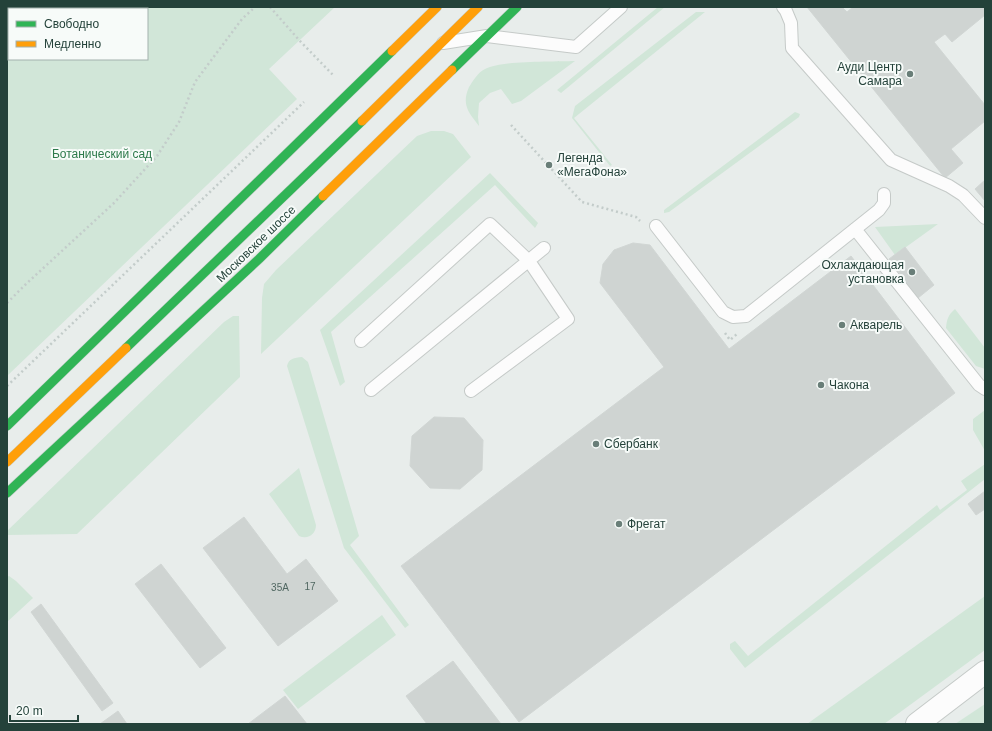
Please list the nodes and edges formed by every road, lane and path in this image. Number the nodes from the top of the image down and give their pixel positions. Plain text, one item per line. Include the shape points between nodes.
1 (255, 7) edge
2 (270, 7) edge
3 (436, 7) edge
4 (478, 7) edge
5 (517, 7) edge
6 (621, 7) edge
7 (783, 7) edge
8 (487, 36) junction
9 (440, 44) junction
10 (338, 70) dead end
11 (310, 97) dead end
12 (512, 125) dead end
13 (884, 194) dead end
14 (985, 218) edge
15 (641, 223) dead end
16 (656, 226) dead end
17 (855, 229) junction
18 (544, 248) dead end
19 (529, 261) junction
20 (7, 303) edge
21 (721, 328) dead end
22 (743, 330) dead end
23 (361, 341) dead end
24 (7, 386) edge
25 (985, 389) edge
26 (371, 390) dead end
27 (470, 391) dead end
28 (7, 426) edge
29 (7, 462) edge
30 (7, 493) edge
31 (985, 672) edge
32 (917, 724) edge

1 - 20 path via 242,19 195,82 179,122 157,156 114,204
2 - 10 path via 333,75
3 - 28 main road
4 - 9 main road, Московское шоссе
5 - 8 main road, Московское шоссе
6 - 8 lane via 576,47
7 - 14 lane via 791,23 792,48 891,160 948,186 963,196
8 - 9 lane
8 - 30 main road, Московское шоссе via 259,259
9 - 29 main road, Московское шоссе
11 - 24 path
12 - 15 path via 582,202 636,217
13 - 17 lane via 884,203 879,210
16 - 17 lane via 723,312 733,317 746,316
17 - 25 lane via 979,385
18 - 19 lane
19 - 23 lane via 490,224
19 - 26 lane
19 - 27 lane via 568,319
21 - 22 path via 730,340
31 - 32 street

